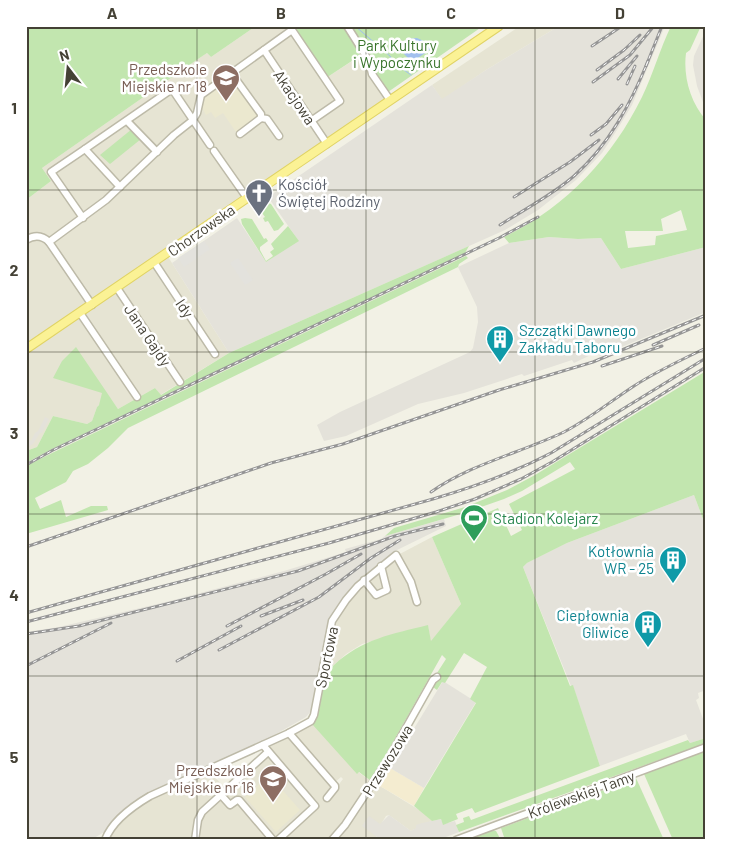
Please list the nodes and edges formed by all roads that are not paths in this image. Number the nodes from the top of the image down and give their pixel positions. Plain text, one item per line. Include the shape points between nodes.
1 (348, 26) edge
2 (499, 26) edge
3 (264, 50) junction
4 (232, 74) junction
5 (390, 100) junction
6 (261, 118) junction
7 (127, 120) junction
8 (193, 120) junction
9 (311, 121) junction
10 (240, 134) dead end
11 (279, 136) dead end
12 (327, 144) junction
13 (85, 149) junction
14 (156, 152) junction
15 (120, 187) junction
16 (247, 198) junction
17 (83, 218) junction
18 (26, 240) edge
19 (48, 242) junction
20 (154, 262) junction
21 (117, 288) junction
22 (92, 305) junction
23 (80, 313) junction
24 (26, 349) edge
25 (215, 354) dead end
26 (180, 382) dead end
27 (137, 397) dead end
28 (381, 566) junction
29 (364, 580) junction
30 (417, 602) dead end
31 (437, 677) dead end
32 (289, 733) junction
33 (263, 745) junction
34 (706, 748) edge
35 (268, 752) junction
36 (221, 795) junction
37 (327, 798) dead end
38 (105, 840) edge
39 (194, 840) edge
40 (273, 840) edge
41 (278, 840) edge
42 (332, 840) edge
43 (456, 840) edge

1 - 5 street via 369,61 372,74
2 - 5 main road, Chorzowska
3 - 4 street
3 - 9 street, Akacjowa
3 - 9 street via 292,30 340,101
4 - 6 street
4 - 8 street via 201,95
5 - 12 main road, Chorzowska
6 - 10 street
6 - 11 street via 267,119
7 - 8 street via 172,89
7 - 13 street
7 - 14 street
8 - 14 street
8 - 16 street
9 - 12 street, Akacjowa
12 - 16 main road, Chorzowska
13 - 15 street
13 - 17 street via 51,172
14 - 15 street
15 - 17 street
16 - 20 main road, Chorzowska
17 - 19 street
18 - 19 street via 38,236
19 - 22 street
20 - 21 main road, Chorzowska
20 - 25 street, Idy
21 - 22 main road, Chorzowska
21 - 26 street, Jana Gajdy
22 - 23 main road, Chorzowska
23 - 24 main road, Chorzowska
23 - 27 street
28 - 29 street, Sportowa
28 - 29 street via 387,590 376,595
28 - 30 street, Sportowa via 396,555 411,582
29 - 32 street, Sportowa via 332,621 314,715 311,721
31 - 42 street, Przewozowa via 388,760
32 - 33 street, Sportowa
32 - 37 street via 335,786
33 - 35 street
33 - 38 street, Sportowa via 134,805
34 - 43 street, Królewskiej Tamy
35 - 36 street
35 - 41 street via 315,806
36 - 39 street via 200,814
36 - 40 street via 230,805 238,800

